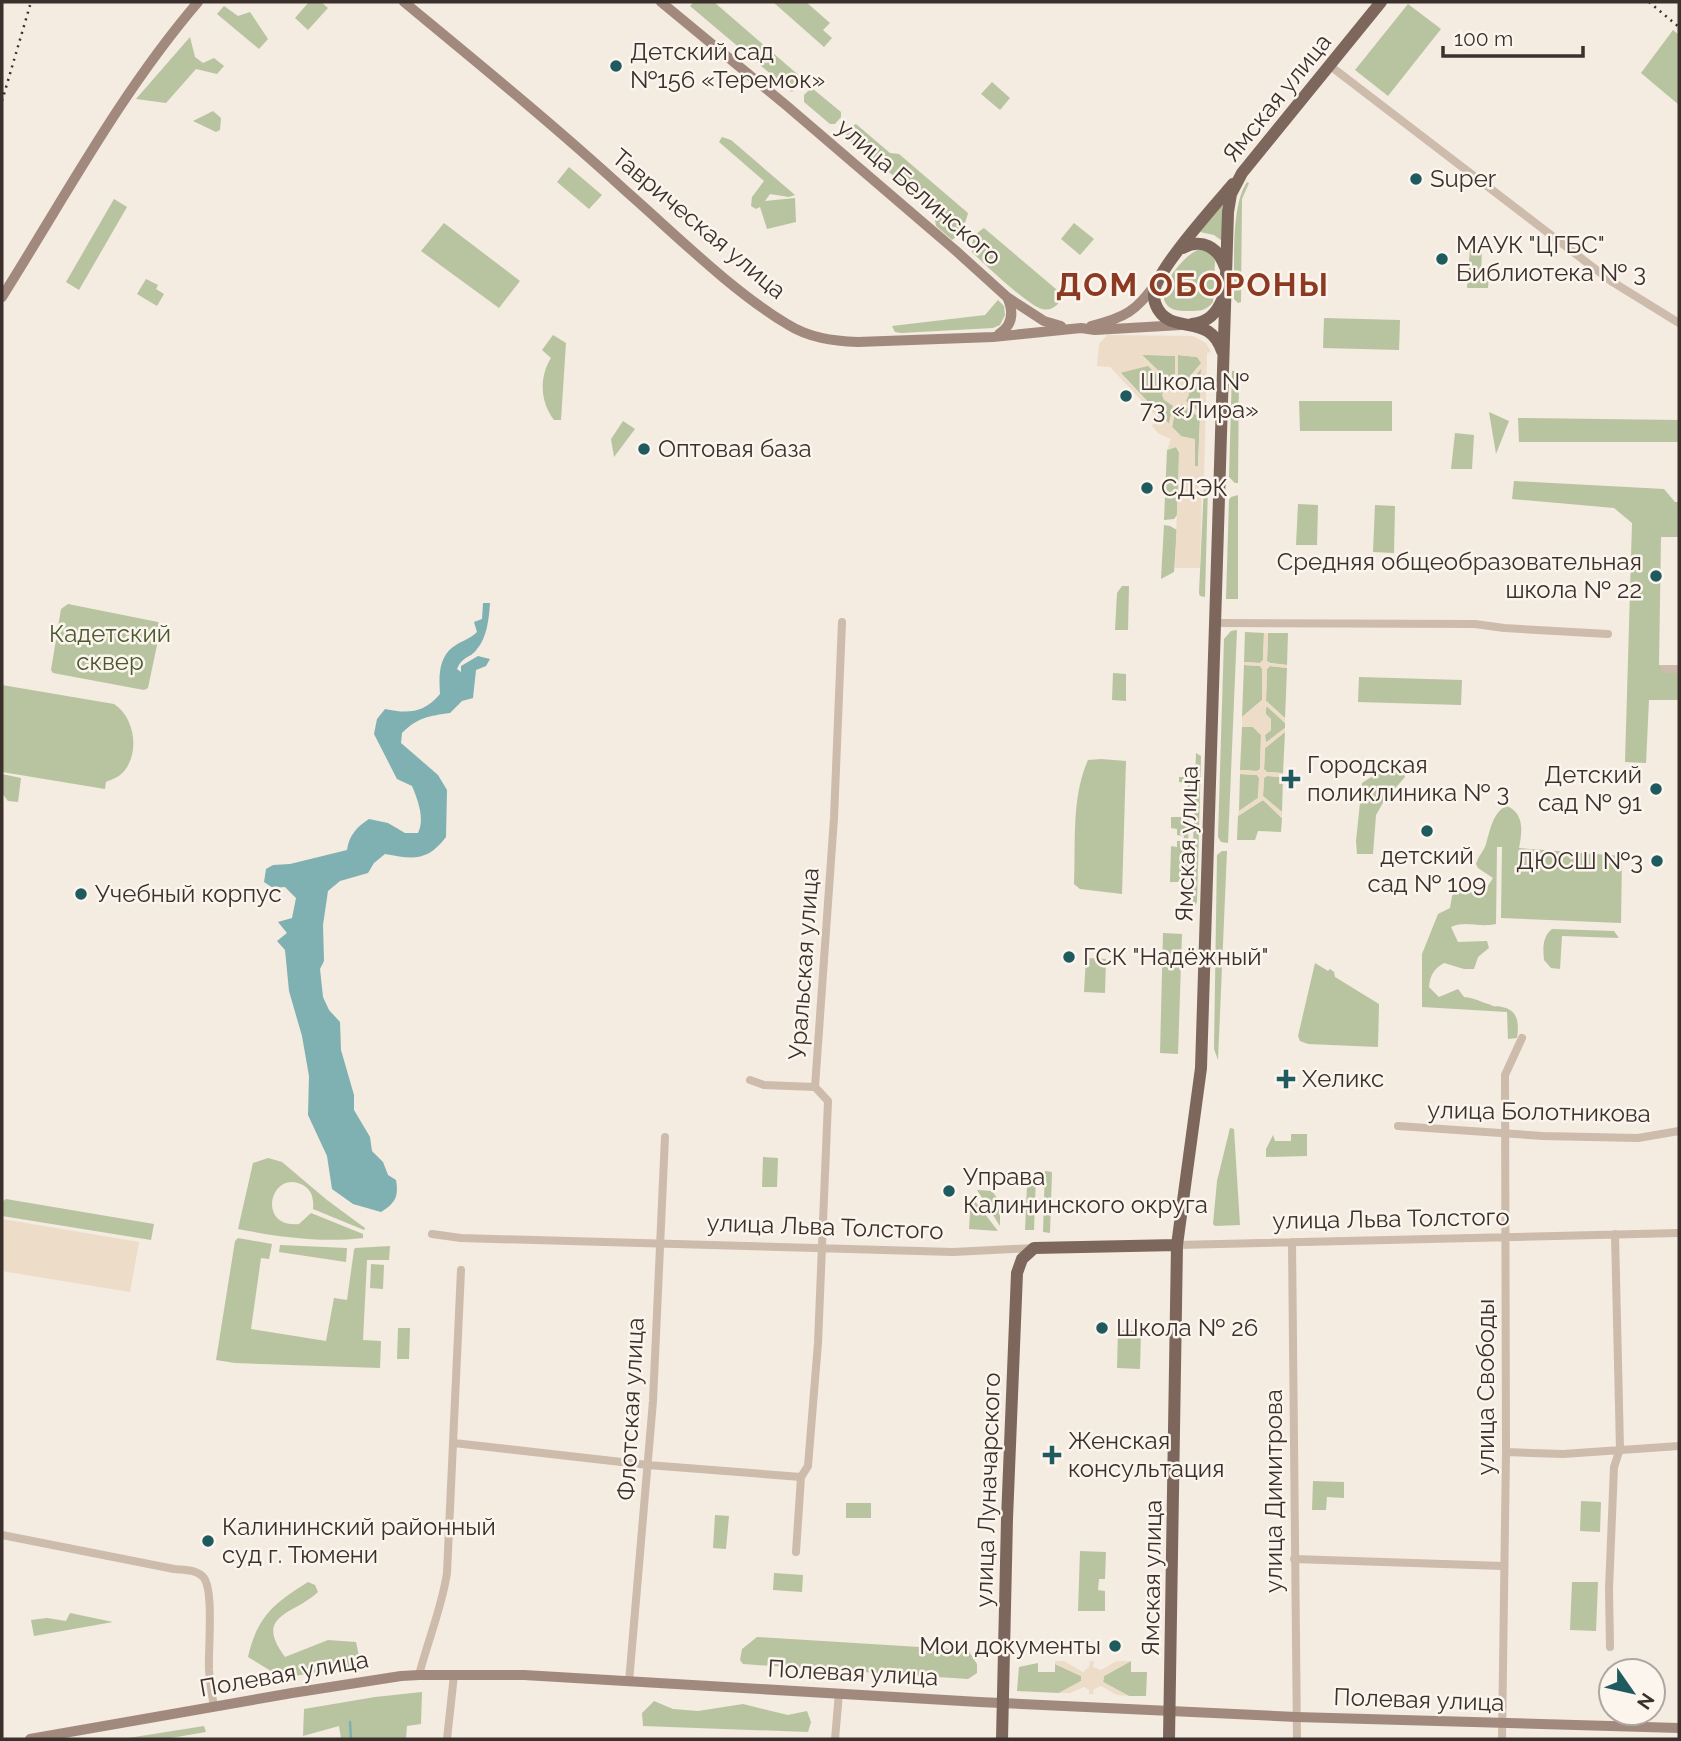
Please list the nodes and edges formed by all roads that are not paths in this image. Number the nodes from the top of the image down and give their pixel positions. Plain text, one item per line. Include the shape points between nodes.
1 (198, 2) edge
2 (404, 2) edge
3 (660, 2) edge
4 (1381, 2) edge
5 (1329, 65) junction
6 (1242, 173) junction
7 (1177, 253) junction
8 (1226, 274) junction
9 (1162, 275) junction
10 (1225, 293) junction
11 (2, 297) edge
12 (1007, 297) junction
13 (1679, 323) edge
14 (1187, 324) junction
15 (1082, 328) junction
16 (993, 337) junction
17 (1223, 354) junction
18 (842, 622) dead end
19 (1215, 623) junction
20 (1608, 634) dead end
21 (1665, 669) dead end
22 (1679, 669) edge
23 (1522, 1038) dead end
24 (750, 1080) dead end
25 (815, 1087) junction
26 (1398, 1126) dead end
27 (1679, 1131) edge
28 (1506, 1134) junction
29 (664, 1137) dead end
30 (1679, 1233) edge
31 (432, 1234) dead end
32 (1615, 1234) junction
33 (1505, 1237) junction
34 (1292, 1242) junction
35 (659, 1244) junction
36 (1177, 1245) junction
37 (1034, 1248) junction
38 (822, 1249) junction
39 (461, 1270) dead end
40 (454, 1443) junction
41 (1679, 1446) edge
42 (1620, 1449) junction
43 (1506, 1452) junction
44 (648, 1465) junction
45 (801, 1477) junction
46 (2, 1535) edge
47 (796, 1552) dead end
48 (1294, 1559) junction
49 (1503, 1566) junction
50 (1610, 1647) dead end
51 (419, 1675) junction
52 (454, 1675) junction
53 (629, 1682) junction
54 (839, 1693) junction
55 (1003, 1702) junction
56 (214, 1707) junction
57 (1170, 1710) junction
58 (1296, 1717) junction
59 (1501, 1724) junction
60 (1679, 1728) edge
61 (30, 1739) edge
62 (447, 1739) edge
63 (835, 1739) edge
64 (1002, 1739) edge
65 (1169, 1739) edge
66 (1297, 1739) edge
67 (1502, 1739) edge

1 - 11 street via 114,115
2 - 16 street, Таврическая улица via 736,287 788,325 838,341
3 - 12 street, улица Белинского
4 - 5 main road, Ямская улица
5 - 6 main road, Ямская улица
5 - 13 street via 1611,281
6 - 7 main road
6 - 8 main road, Ямская улица via 1228,212
7 - 8 main road via 1192,244 1209,246 1221,257
7 - 9 main road
8 - 10 main road, Ямская улица
9 - 14 main road via 1154,296 1158,311 1170,321
9 - 15 street, улица Белинского via 1129,313
10 - 14 main road via 1212,316
10 - 17 main road, Ямская улица
12 - 15 street, улица Белинского via 1044,321
12 - 16 street via 1012,306 1009,326
14 - 15 street, Таврическая улица
14 - 17 main road via 1211,333
15 - 16 street, Таврическая улица
17 - 19 main road, Ямская улица
18 - 25 street, Уральская улица
19 - 20 street via 1475,624
19 - 36 main road, Ямская улица via 1201,1068
21 - 22 street
23 - 28 street, улица Свободы via 1505,1075
24 - 25 street
25 - 38 street, Уральская улица via 828,1101
26 - 28 street, улица Болотникова
27 - 28 street, улица Болотникова via 1637,1138
28 - 33 street, улица Свободы
29 - 35 street, Флотская улица
30 - 32 street, улица Льва Толстого
31 - 35 street, улица Льва Толстого
32 - 33 street, улица Льва Толстого
32 - 42 street
33 - 34 street, улица Льва Толстого
33 - 43 street, улица Свободы
34 - 36 street, улица Льва Толстого
34 - 48 street, улица Димитрова
35 - 38 street, улица Льва Толстого
35 - 44 street, Флотская улица
36 - 37 main road, улица Льва Толстого
36 - 57 main road, Ямская улица
37 - 38 street, улица Льва Толстого via 953,1252
37 - 55 main road, улица Луначарского via 1022,1259 1017,1273
38 - 45 street, Уральская улица via 808,1466
39 - 40 street
40 - 44 street
40 - 51 street via 444,1596
41 - 42 street
42 - 43 street
42 - 50 street via 1614,1467
43 - 49 street, улица Свободы
44 - 45 street
44 - 53 street, Флотская улица
45 - 47 street, Уральская улица
46 - 56 street via 201,1574 209,1595
48 - 49 street
48 - 58 street, улица Димитрова
49 - 59 street, улица Свободы
51 - 52 street, Полевая улица
51 - 56 street, Полевая улица
52 - 53 street, Полевая улица
52 - 62 street
53 - 54 street, Полевая улица
54 - 55 street, Полевая улица
54 - 63 street
55 - 57 street, Полевая улица
55 - 64 main road, улица Луначарского
56 - 61 street, Полевая улица
57 - 58 street, Полевая улица
57 - 65 main road, Ямская улица
58 - 59 street, Полевая улица
58 - 66 street, улица Димитрова
59 - 60 street, Полевая улица
59 - 67 street, улица Свободы

